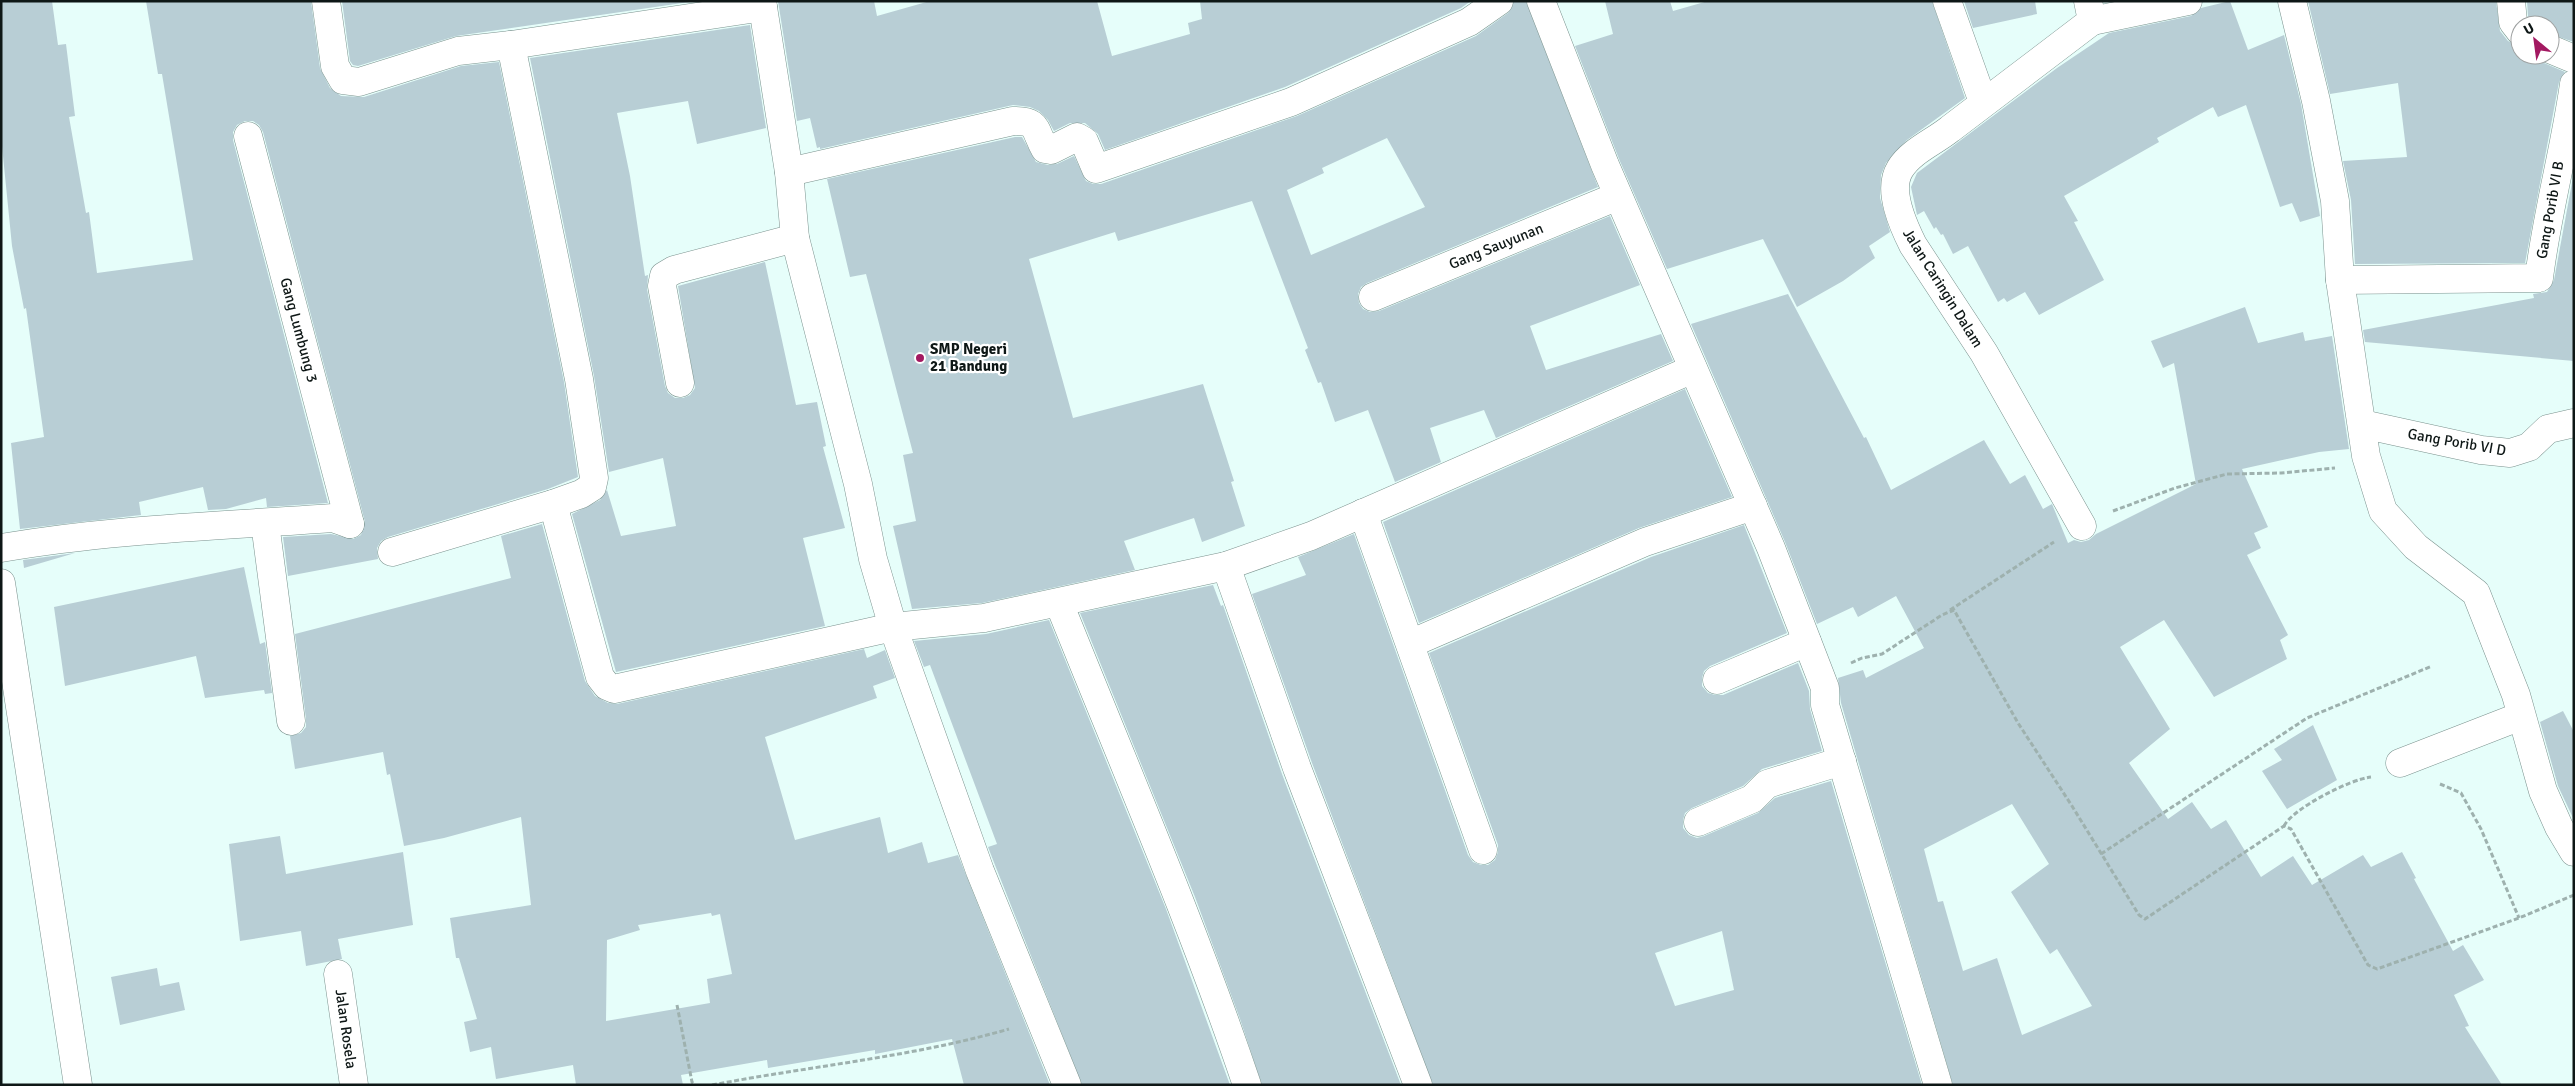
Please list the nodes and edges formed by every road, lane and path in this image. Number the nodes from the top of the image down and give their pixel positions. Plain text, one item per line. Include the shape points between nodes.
1 (326, 1) edge
2 (1499, 1) edge
3 (1542, 1) edge
4 (1947, 1) edge
5 (2188, 1) edge
6 (2292, 1) edge
7 (2511, 1) edge
8 (762, 4) edge
9 (2090, 11) edge
10 (2511, 15) edge
11 (511, 45) junction
12 (2560, 54) edge
13 (2574, 60) edge
14 (2574, 84) edge
15 (1982, 102) junction
16 (248, 136) dead end
17 (789, 172) junction
18 (1618, 196) junction
19 (795, 238) junction
20 (2340, 280) junction
21 (1373, 297) dead end
22 (1693, 369) junction
23 (680, 383) dead end
24 (2574, 423) edge
25 (2362, 424) junction
26 (2368, 466) junction
27 (553, 504) junction
28 (1753, 506) junction
29 (1363, 513) junction
30 (265, 523) junction
31 (2082, 526) junction
32 (1, 548) edge
33 (392, 552) dead end
34 (1226, 566) junction
35 (1, 583) edge
36 (1059, 603) junction
37 (1950, 610) junction
38 (893, 627) junction
39 (1806, 642) junction
40 (1412, 643) junction
41 (2432, 666) dead end
42 (1820, 675) junction
43 (1717, 680) dead end
44 (2521, 716) junction
45 (291, 721) dead end
46 (1842, 761) junction
47 (2389, 769) joint
48 (2435, 783) dead end
49 (1698, 822) dead end
50 (2284, 826) junction
51 (1484, 850) dead end
52 (2574, 852) edge
53 (2101, 854) junction
54 (2574, 895) edge
55 (2519, 918) junction
56 (338, 974) dead end
57 (677, 1005) dead end
58 (1041, 1019) junction
59 (78, 1085) edge
60 (354, 1085) edge
61 (695, 1085) edge
62 (712, 1085) edge
63 (1067, 1085) edge
64 (1246, 1085) edge
65 (1418, 1085) edge
66 (1938, 1085) edge

1 - 11 street via 335,66 343,80 348,82 358,82 458,51
2 - 17 street via 1469,22 1291,102 1096,169 1084,141 1078,137 1051,150 1045,149 1034,125 1028,120
3 - 18 street
4 - 15 street
5 - 9 street
6 - 20 street via 2335,202
7 - 10 street
8 - 11 street
8 - 17 street
9 - 15 street, Jalan Caringin Dalam
11 - 27 street via 579,379 594,478 592,487 586,491
12 - 13 street
14 - 20 street, Gang Porib VI B via 2539,278
15 - 31 street, Jalan Caringin Dalam via 1950,130 1913,154 1900,169 1895,182 1898,206 1913,245 1984,353
16 - 30 street, Gang Lumbung 3 via 350,524 332,518
17 - 19 street
18 - 21 street, Gang Sauyunan
18 - 22 street
19 - 23 street via 674,270 664,276 662,286
19 - 38 street via 858,484 873,559
20 - 25 street
22 - 28 street
22 - 29 street
24 - 25 street, Gang Porib VI D via 2548,429 2529,447 2510,453 2481,450
25 - 26 street
26 - 31 path via 2228,474 2175,488
26 - 44 street via 2383,511 2397,528 2416,547 2476,593 2516,695
27 - 33 street
27 - 38 street via 600,677 614,689
28 - 39 street
28 - 40 street via 1644,542
29 - 34 street via 1311,536
29 - 40 street
30 - 32 street via 201,525
30 - 45 street
31 - 37 path
34 - 36 street
34 - 65 street via 1297,768
35 - 59 street
36 - 38 street via 984,618
36 - 64 street via 1169,876
37 - 42 path via 1882,654 1862,658
37 - 53 path via 1957,614 2014,716
38 - 58 street via 980,871
39 - 42 street
39 - 43 street
40 - 51 street
41 - 53 path via 2307,718 2280,733 2174,808
42 - 46 street via 1825,688 1825,705
44 - 47 street
44 - 52 street via 2543,791
46 - 49 street via 1767,784 1752,799
46 - 66 street
47 - 50 path via 2333,792 2290,817
48 - 55 path via 2461,793 2481,829
50 - 53 path via 2145,919 2139,915
50 - 55 path via 2291,829 2368,965 2377,969
54 - 55 path
56 - 60 street, Jalan Rosela
57 - 61 path
58 - 62 path via 977,1038 902,1054
58 - 63 street

